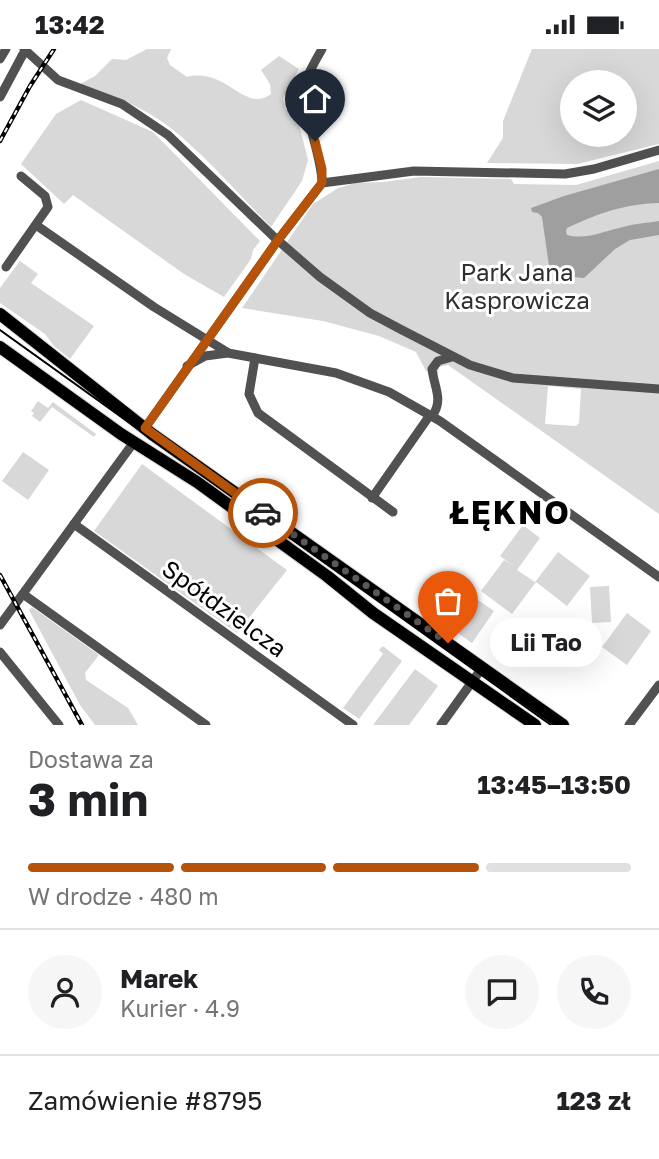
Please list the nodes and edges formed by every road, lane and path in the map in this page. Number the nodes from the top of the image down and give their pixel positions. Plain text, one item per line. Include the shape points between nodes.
1 (6, 49) edge
2 (322, 49) edge
3 (24, 51) edge
4 (0, 59) edge
5 (0, 97) edge
6 (659, 150) edge
7 (21, 176) dead end
8 (322, 183) junction
9 (36, 225) junction
10 (278, 240) junction
11 (6, 267) dead end
12 (0, 314) edge
13 (207, 340) junction
14 (0, 347) edge
15 (232, 353) junction
16 (454, 357) junction
17 (255, 358) junction
18 (187, 366) junction
19 (659, 389) edge
20 (431, 415) junction
21 (145, 428) junction
22 (134, 442) junction
23 (372, 498) junction
24 (393, 512) dead end
25 (74, 524) junction
26 (659, 577) edge
27 (23, 594) junction
28 (0, 625) edge
29 (0, 652) edge
30 (482, 668) junction
31 (472, 683) junction
32 (659, 685) edge
33 (59, 725) edge
34 (205, 725) edge
35 (353, 725) edge
36 (441, 725) edge
37 (535, 725) edge
38 (563, 725) edge
39 (629, 725) edge

1 - 4 street
2 - 8 street via 307,77 304,94
3 - 5 street
3 - 10 street via 58,80 122,104 169,135
6 - 8 street via 565,174 414,171
7 - 9 street via 48,201 47,211
8 - 10 street
9 - 11 street
9 - 13 street
10 - 13 street
10 - 16 street via 370,313
12 - 21 main road
13 - 15 street
13 - 18 street
14 - 22 main road
15 - 17 street
15 - 18 street via 205,356
16 - 19 street via 513,378
16 - 20 street via 438,361 432,369 439,397 438,409
17 - 20 street via 356,379
17 - 23 street via 249,392 255,410
18 - 21 street
20 - 23 street
20 - 26 street
21 - 22 main road
21 - 30 main road
22 - 25 street
22 - 31 main road via 197,482
23 - 24 street
25 - 27 street
25 - 35 street, Spółdzielcza
27 - 28 street
27 - 34 street
29 - 33 street
30 - 31 street
30 - 38 main road
31 - 36 street
31 - 37 main road
32 - 39 street

